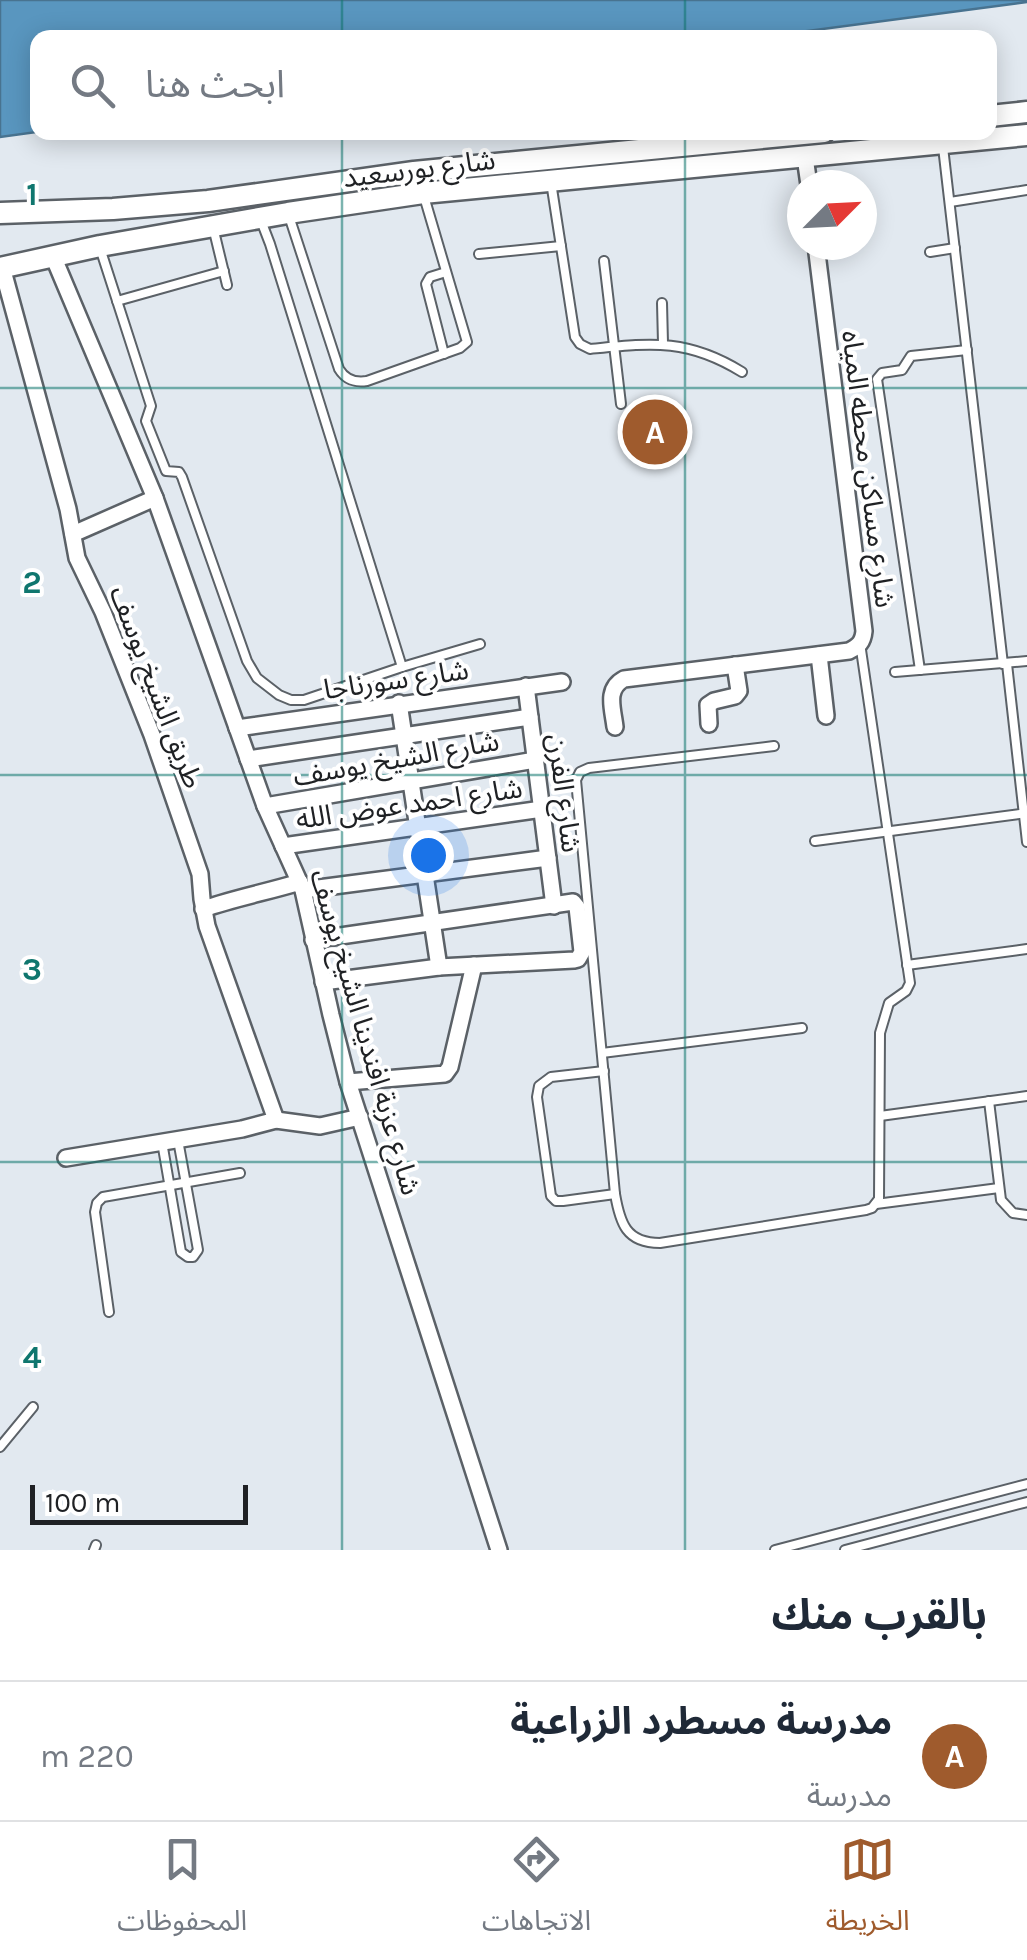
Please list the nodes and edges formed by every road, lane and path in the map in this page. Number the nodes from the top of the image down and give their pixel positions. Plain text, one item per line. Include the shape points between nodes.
1 (1027, 112) edge
2 (997, 115) edge
3 (1027, 135) edge
4 (997, 138) edge
5 (742, 140) edge
6 (980, 140) edge
7 (942, 144) junction
8 (805, 157) junction
9 (806, 170) edge
10 (551, 181) junction
11 (1027, 190) edge
12 (423, 193) junction
13 (950, 202) junction
14 (0, 213) edge
15 (288, 213) junction
16 (260, 218) junction
17 (213, 227) junction
18 (100, 246) junction
19 (561, 246) junction
20 (955, 248) junction
21 (930, 252) dead end
22 (479, 254) dead end
23 (53, 256) junction
24 (818, 260) edge
25 (604, 261) dead end
26 (1, 268) edge
27 (224, 271) junction
28 (446, 272) junction
29 (227, 285) dead end
30 (117, 301) junction
31 (662, 302) dead end
32 (663, 343) junction
33 (614, 346) junction
34 (967, 350) junction
35 (444, 354) junction
36 (742, 372) dead end
37 (621, 404) dead end
38 (155, 498) junction
39 (72, 534) junction
40 (480, 644) dead end
41 (860, 644) junction
42 (820, 654) junction
43 (1027, 662) edge
44 (1005, 664) junction
45 (735, 666) junction
46 (402, 667) junction
47 (920, 670) junction
48 (894, 672) dead end
49 (562, 682) dead end
50 (526, 686) junction
51 (399, 704) junction
52 (826, 716) dead end
53 (530, 717) junction
54 (709, 724) dead end
55 (615, 726) dead end
56 (237, 728) junction
57 (404, 736) junction
58 (774, 746) dead end
59 (248, 759) junction
60 (535, 760) junction
61 (411, 782) junction
62 (265, 806) junction
63 (542, 809) junction
64 (1025, 814) edge
65 (418, 827) junction
66 (889, 832) junction
67 (815, 841) dead end
68 (1027, 842) edge
69 (283, 846) junction
70 (548, 858) junction
71 (425, 874) junction
72 (301, 886) junction
73 (554, 906) junction
74 (203, 909) junction
75 (432, 923) junction
76 (313, 940) junction
77 (1027, 949) edge
78 (474, 965) junction
79 (907, 965) junction
80 (440, 967) junction
81 (324, 982) junction
82 (802, 1028) dead end
83 (602, 1053) junction
84 (604, 1070) junction
85 (348, 1082) junction
86 (1027, 1096) edge
87 (989, 1101) junction
88 (880, 1116) junction
89 (360, 1117) junction
90 (276, 1120) junction
91 (170, 1141) junction
92 (66, 1158) dead end
93 (240, 1174) dead end
94 (186, 1183) junction
95 (170, 1186) junction
96 (999, 1188) junction
97 (616, 1194) junction
98 (876, 1204) junction
99 (191, 1213) junction
100 (1027, 1215) edge
101 (175, 1216) junction
102 (109, 1312) dead end
103 (32, 1407) dead end
104 (0, 1447) edge
105 (1027, 1484) edge
106 (960, 1501) junction
107 (1027, 1502) edge
108 (963, 1518) junction
109 (856, 1528) junction
110 (860, 1546) junction
111 (499, 1550) edge
112 (774, 1550) edge
113 (844, 1550) edge

1 - 2 main road
3 - 4 main road, شارع بورسعيد
5 - 14 main road, شارع بورسعيد via 414,172 208,201
6 - 7 main road, شارع بورسعيد
7 - 8 main road, شارع بورسعيد
7 - 13 lane
8 - 9 street
8 - 10 main road, شارع بورسعيد
10 - 12 main road, شارع بورسعيد
10 - 19 lane
11 - 13 lane
12 - 15 main road, شارع بورسعيد
12 - 28 lane
13 - 20 lane
15 - 16 main road, شارع بورسعيد
15 - 35 lane via 345,376 367,382
16 - 17 main road, شارع بورسعيد
16 - 46 lane
17 - 18 main road, شارع بورسعيد
17 - 27 lane
18 - 23 main road, شارع بورسعيد
18 - 30 lane
19 - 22 lane
19 - 33 lane via 577,341 584,348
20 - 21 lane
20 - 34 lane
23 - 26 main road, شارع بورسعيد
23 - 38 street, شارع عزبة افندينا الشيخ يوسف
24 - 41 street, شارع مساكن محطه المياه via 864,630
25 - 33 lane
26 - 39 street, طريق الشيخ يوسف
27 - 29 lane
27 - 30 lane
28 - 35 lane via 426,284
28 - 35 lane via 466,342
30 - 46 lane via 151,406 146,421 166,471 181,474 252,673 279,695 304,700
31 - 32 lane
32 - 33 lane
32 - 36 lane
33 - 37 lane
34 - 44 lane
34 - 47 lane via 911,356 902,370 877,379
38 - 39 street
38 - 56 street, شارع عزبة افندينا الشيخ يوسف
39 - 74 street, طريق الشيخ يوسف via 152,734 200,874
40 - 46 lane
41 - 42 street, شارع مساكن محطه المياه
41 - 66 lane
42 - 45 street, شارع مساكن محطه المياه
42 - 52 street
43 - 44 lane
44 - 47 lane
44 - 64 lane
45 - 54 street via 739,691 710,702
45 - 55 street, شارع مساكن محطه المياه via 619,681 611,695
47 - 48 lane
49 - 50 street, شارع سورناجا
50 - 51 street, شارع سورناجا
50 - 53 street, شارع الفرن
51 - 56 street, شارع سورناجا
51 - 57 street
53 - 57 street
53 - 60 street, شارع الفرن
56 - 59 street, شارع عزبة افندينا الشيخ يوسف
57 - 59 street
57 - 61 street
58 - 83 lane via 588,768 578,776
59 - 62 street, شارع عزبة افندينا الشيخ يوسف
60 - 61 street, شارع الشيخ يوسف
60 - 63 street, شارع الفرن
61 - 62 street, شارع الشيخ يوسف
61 - 65 street
62 - 69 street, شارع عزبة افندينا الشيخ يوسف
63 - 65 street, شارع احمد عوض الله
63 - 70 street, شارع الفرن
64 - 66 lane
64 - 68 lane
65 - 69 street, شارع احمد عوض الله
65 - 71 street
66 - 67 lane
66 - 79 lane
69 - 72 street, شارع عزبة افندينا الشيخ يوسف
70 - 71 street
70 - 73 street, شارع الفرن
71 - 72 street
71 - 75 street
72 - 74 street
72 - 76 street, شارع عزبة افندينا الشيخ يوسف
73 - 75 street
73 - 78 street via 576,904 578,959
74 - 90 street, طريق الشيخ يوسف
75 - 76 street
75 - 80 street
76 - 81 street, شارع عزبة افندينا الشيخ يوسف
77 - 79 lane
78 - 80 street
78 - 85 street via 445,1074
79 - 88 lane via 908,988 889,1003 882,1020
80 - 81 street
81 - 85 street, شارع عزبة افندينا الشيخ يوسف
82 - 83 lane
83 - 84 lane
84 - 97 lane
84 - 97 lane via 546,1079 537,1096 551,1196 563,1202
85 - 89 street, شارع عزبة افندينا الشيخ يوسف
86 - 87 lane
87 - 88 lane
87 - 96 lane
88 - 98 lane
89 - 90 street via 320,1126
89 - 111 street, شارع عزبة افندينا الشيخ يوسف
90 - 91 street
91 - 92 street
91 - 94 lane
91 - 95 lane
93 - 94 lane
94 - 95 lane
94 - 99 lane
95 - 101 lane
95 - 102 lane via 97,1203
96 - 98 lane
96 - 100 lane via 1008,1209
97 - 98 lane via 625,1228 652,1243
99 - 101 lane
99 - 101 lane via 198,1250 193,1256 181,1252
103 - 104 lane
105 - 106 lane
106 - 108 lane
106 - 109 lane
107 - 108 lane
108 - 110 lane
109 - 110 lane
109 - 112 lane
110 - 113 lane

